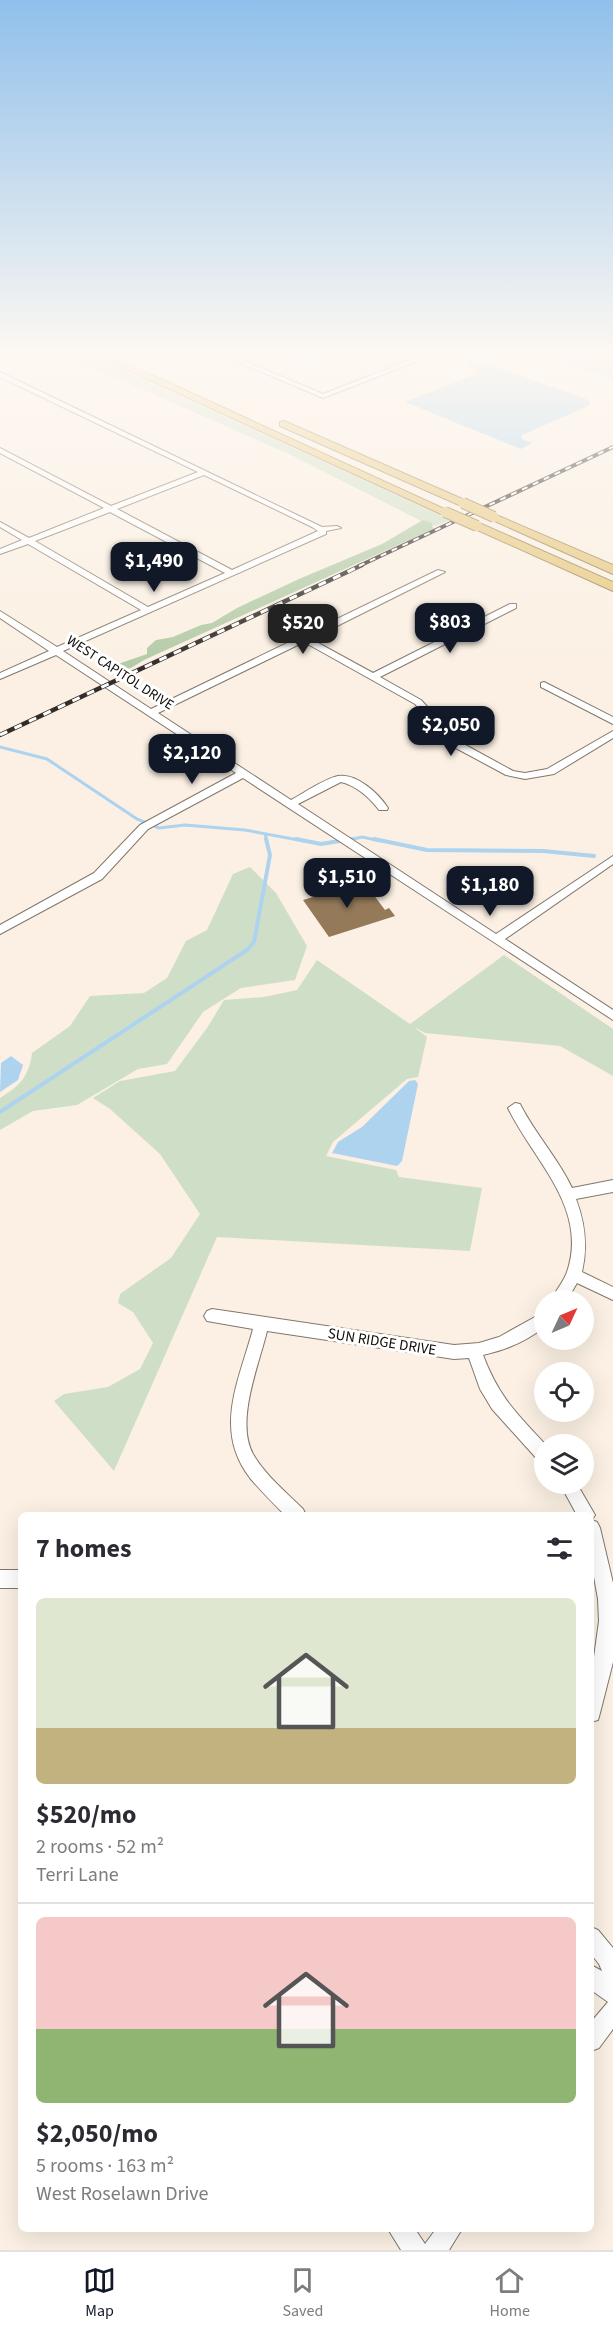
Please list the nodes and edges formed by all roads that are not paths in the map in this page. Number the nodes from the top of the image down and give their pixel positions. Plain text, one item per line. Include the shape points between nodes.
1 (15, 458) edge
2 (176, 458) edge
3 (326, 458) edge
4 (362, 458) edge
5 (205, 472) junction
6 (111, 509) junction
7 (0, 524) edge
8 (337, 528) dead end
9 (322, 530) junction
10 (28, 541) junction
11 (0, 552) edge
12 (613, 570) edge
13 (441, 572) dead end
14 (232, 573) junction
15 (613, 588) edge
16 (513, 606) dead end
17 (148, 610) junction
18 (0, 614) edge
19 (304, 639) junction
20 (57, 650) junction
21 (0, 676) edge
22 (374, 677) junction
23 (544, 685) dead end
24 (152, 712) junction
25 (613, 722) edge
26 (613, 734) edge
27 (244, 773) junction
28 (290, 804) junction
29 (382, 808) dead end
30 (613, 859) edge
31 (0, 930) edge
32 (497, 939) junction
33 (613, 1016) edge
34 (514, 1108) dead end
35 (613, 1186) edge
36 (567, 1195) junction
37 (575, 1275) junction
38 (568, 1290) edge
39 (613, 1294) edge
40 (212, 1316) dead end
41 (262, 1322) junction
42 (534, 1327) edge
43 (474, 1352) junction
44 (534, 1444) edge
45 (574, 1494) edge
46 (294, 1512) edge
47 (584, 1512) edge
48 (594, 1536) edge
49 (0, 1579) edge
50 (18, 1579) edge
51 (611, 1653) edge
52 (594, 1704) edge
53 (594, 1941) edge
54 (613, 1973) edge
55 (594, 1978) edge
56 (613, 1994) edge
57 (613, 2011) edge
58 (594, 2036) edge
59 (402, 2232) edge
60 (448, 2232) edge
61 (416, 2250) edge
62 (435, 2250) edge

1 - 6 street
2 - 5 street
3 - 15 highway, bridge
4 - 12 highway, bridge
5 - 6 street
5 - 9 street
6 - 10 street
6 - 14 street
7 - 10 street
8 - 9 street
9 - 14 street
10 - 11 street
10 - 17 street
13 - 19 street
14 - 17 street
16 - 22 street
17 - 20 street
18 - 20 street, WEST CAPITOL DRIVE
19 - 22 street
19 - 24 street
20 - 21 street
20 - 24 street, WEST CAPITOL DRIVE
22 - 26 street via 418,702 456,744 510,773 525,776 550,772
23 - 25 street
24 - 27 street, WEST CAPITOL DRIVE
27 - 28 street, WEST CAPITOL DRIVE
27 - 31 street via 148,824 98,876
28 - 29 street via 340,779 375,797
28 - 32 street, WEST CAPITOL DRIVE
30 - 32 street
32 - 33 street, WEST CAPITOL DRIVE
34 - 36 street
35 - 36 street
36 - 37 street via 579,1230 580,1255
37 - 38 street
37 - 39 street
40 - 41 street, SUN RIDGE DRIVE
41 - 43 street, SUN RIDGE DRIVE via 429,1350
41 - 46 street via 238,1416 239,1445 255,1472
42 - 43 street, SUN RIDGE DRIVE via 509,1341
43 - 44 street via 498,1404
45 - 47 street
48 - 51 street via 609,1588
49 - 50 street
51 - 52 street
53 - 54 street via 608,1958
55 - 56 street
57 - 58 street
59 - 61 street
60 - 62 street

